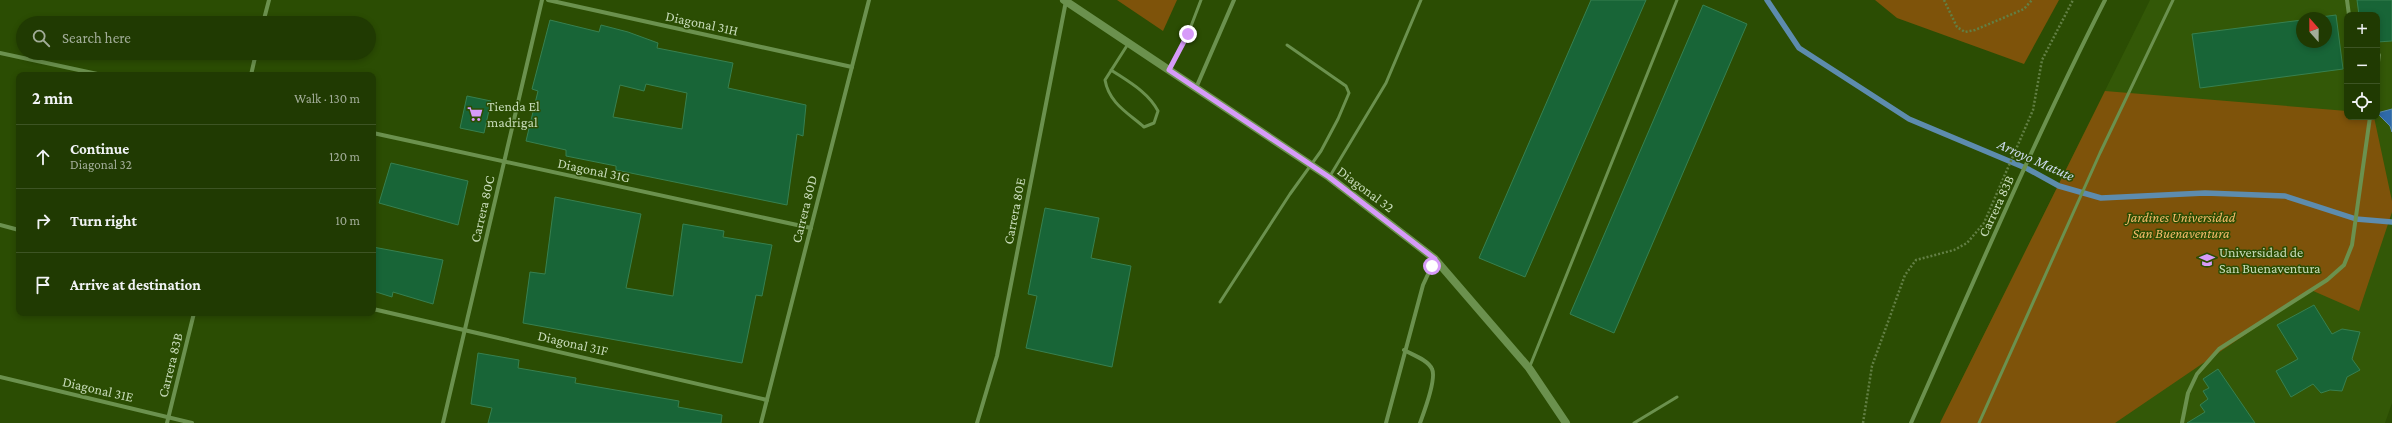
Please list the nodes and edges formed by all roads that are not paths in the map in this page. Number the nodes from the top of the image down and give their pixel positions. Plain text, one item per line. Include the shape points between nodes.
1 (269, 0) edge
2 (542, 0) edge
3 (548, 0) edge
4 (869, 0) edge
5 (1201, 0) edge
6 (1234, 0) edge
7 (1421, 0) edge
8 (1677, 0) edge
9 (2105, 0) edge
10 (2173, 0) edge
11 (2348, 0) edge
12 (1065, 1) edge
13 (2349, 12) edge
14 (265, 16) edge
15 (1128, 42) junction
16 (1287, 45) dead end
17 (0, 53) edge
18 (16, 56) edge
19 (32, 60) edge
20 (254, 60) edge
21 (852, 68) junction
22 (1111, 70) junction
23 (1169, 70) junction
24 (88, 72) edge
25 (252, 72) edge
26 (1196, 88) junction
27 (2370, 120) edge
28 (376, 134) edge
29 (504, 162) junction
30 (1310, 164) junction
31 (1329, 177) junction
32 (0, 225) edge
33 (811, 228) junction
34 (16, 229) edge
35 (1435, 259) junction
36 (1220, 302) dead end
37 (376, 310) edge
38 (193, 316) edge
39 (466, 329) junction
40 (1404, 350) junction
41 (1529, 368) junction
42 (0, 377) edge
43 (1677, 397) dead end
44 (767, 400) junction
45 (168, 417) junction
46 (167, 423) edge
47 (192, 423) edge
48 (444, 423) edge
49 (761, 423) edge
50 (977, 423) edge
51 (1386, 423) edge
52 (1420, 423) edge
53 (1566, 423) edge
54 (1634, 423) edge
55 (1911, 423) edge
56 (1979, 423) edge
57 (2182, 423) edge

1 - 14 street
2 - 29 street, Carrera 80C
3 - 21 street, Diagonal 31H
4 - 21 street, Carrera 80D
5 - 23 lane via 1188,34
6 - 26 street
7 - 31 lane via 1386,83
8 - 41 lane
9 - 55 street, Carrera 83B via 2002,217
10 - 56 lane via 2100,153
11 - 13 street
12 - 15 street, Diagonal 32
12 - 50 street, Carrera 80E via 997,356
15 - 22 lane
15 - 23 street, Diagonal 32
16 - 30 lane via 1346,86 1349,93 1325,144
17 - 18 street
19 - 24 street
20 - 25 street
21 - 33 street, Carrera 80D
22 - 22 lane via 1105,80 1115,104 1144,127 1154,123 1158,111 1154,102
23 - 26 street, Diagonal 32
26 - 30 street, Diagonal 32
27 - 57 street via 2352,245 2344,265 2327,280 2219,350 2197,374 2188,393
28 - 29 street, Diagonal 31G
29 - 33 street, Diagonal 31G
29 - 39 street, Carrera 80C
30 - 31 street, Diagonal 32
30 - 36 lane
31 - 35 street, Diagonal 32
32 - 34 street
33 - 44 street, Carrera 80D
35 - 40 street via 1423,284
35 - 41 street, Diagonal 32
37 - 39 street, Diagonal 31F
38 - 45 street, Carrera 83B
39 - 44 street, Diagonal 31F
39 - 48 street, Carrera 80C
40 - 51 street
40 - 52 street via 1426,362 1432,369 1433,378
41 - 53 street, Diagonal 32
42 - 45 street, Diagonal 31E
43 - 54 lane
44 - 49 street, Carrera 80D
45 - 46 street, Carrera 83B
45 - 47 street, Diagonal 31E

